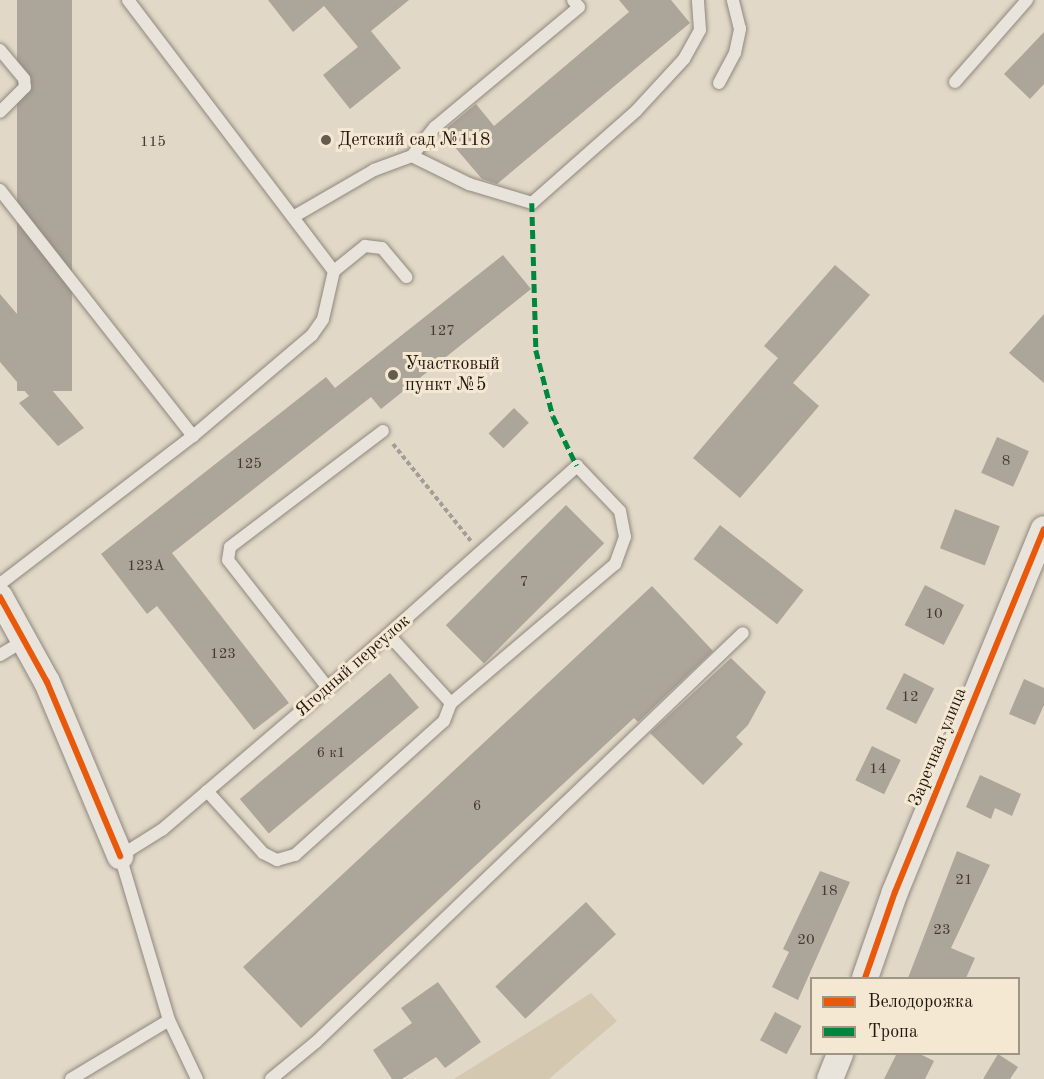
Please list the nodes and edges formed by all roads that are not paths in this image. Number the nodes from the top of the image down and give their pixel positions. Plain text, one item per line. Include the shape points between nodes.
1 (128, 0) edge
2 (573, 0) edge
3 (698, 0) edge
4 (733, 0) edge
5 (1027, 0) edge
6 (0, 50) edge
7 (955, 82) dead end
8 (719, 83) dead end
9 (0, 112) edge
10 (411, 156) junction
11 (0, 190) edge
12 (293, 217) junction
13 (334, 271) junction
14 (406, 277) dead end
15 (383, 431) road end
16 (193, 436) junction
17 (1044, 529) edge
18 (0, 584) edge
19 (0, 597) edge
20 (743, 633) dead end
21 (389, 634) junction
22 (26, 639) junction
23 (0, 655) edge
24 (328, 688) junction
25 (451, 703) junction
26 (207, 791) junction
27 (120, 856) junction
28 (865, 977) edge
29 (169, 1020) junction
30 (839, 1055) edge
31 (71, 1079) edge
32 (197, 1079) edge
33 (271, 1079) edge
34 (830, 1079) edge

1 - 12 lane
2 - 10 lane via 579,7 435,127
3 - 10 lane via 700,30 684,59 636,111 531,203 469,184
4 - 8 lane via 740,29 735,53
5 - 7 lane
6 - 9 lane via 24,79 25,87
10 - 12 lane via 374,170
11 - 16 lane
12 - 13 lane
13 - 14 lane via 365,246 382,248
13 - 16 lane via 323,319 312,335
15 - 24 lane via 230,547 228,560
16 - 18 lane
17 - 28 street, Заречная улица via 895,892
19 - 22 street
20 - 33 lane via 316,1042
21 - 24 lane, Ягодный переулок
21 - 25 lane
21 - 25 lane, Ягодный переулок via 577,466 620,511 625,537 615,564
22 - 23 lane
22 - 27 street
24 - 26 lane, Ягодный переулок
25 - 26 lane via 444,721 295,855 277,860 263,853
26 - 27 lane, Ягодный переулок via 163,829
27 - 29 lane
29 - 31 lane
29 - 32 lane
30 - 34 street

